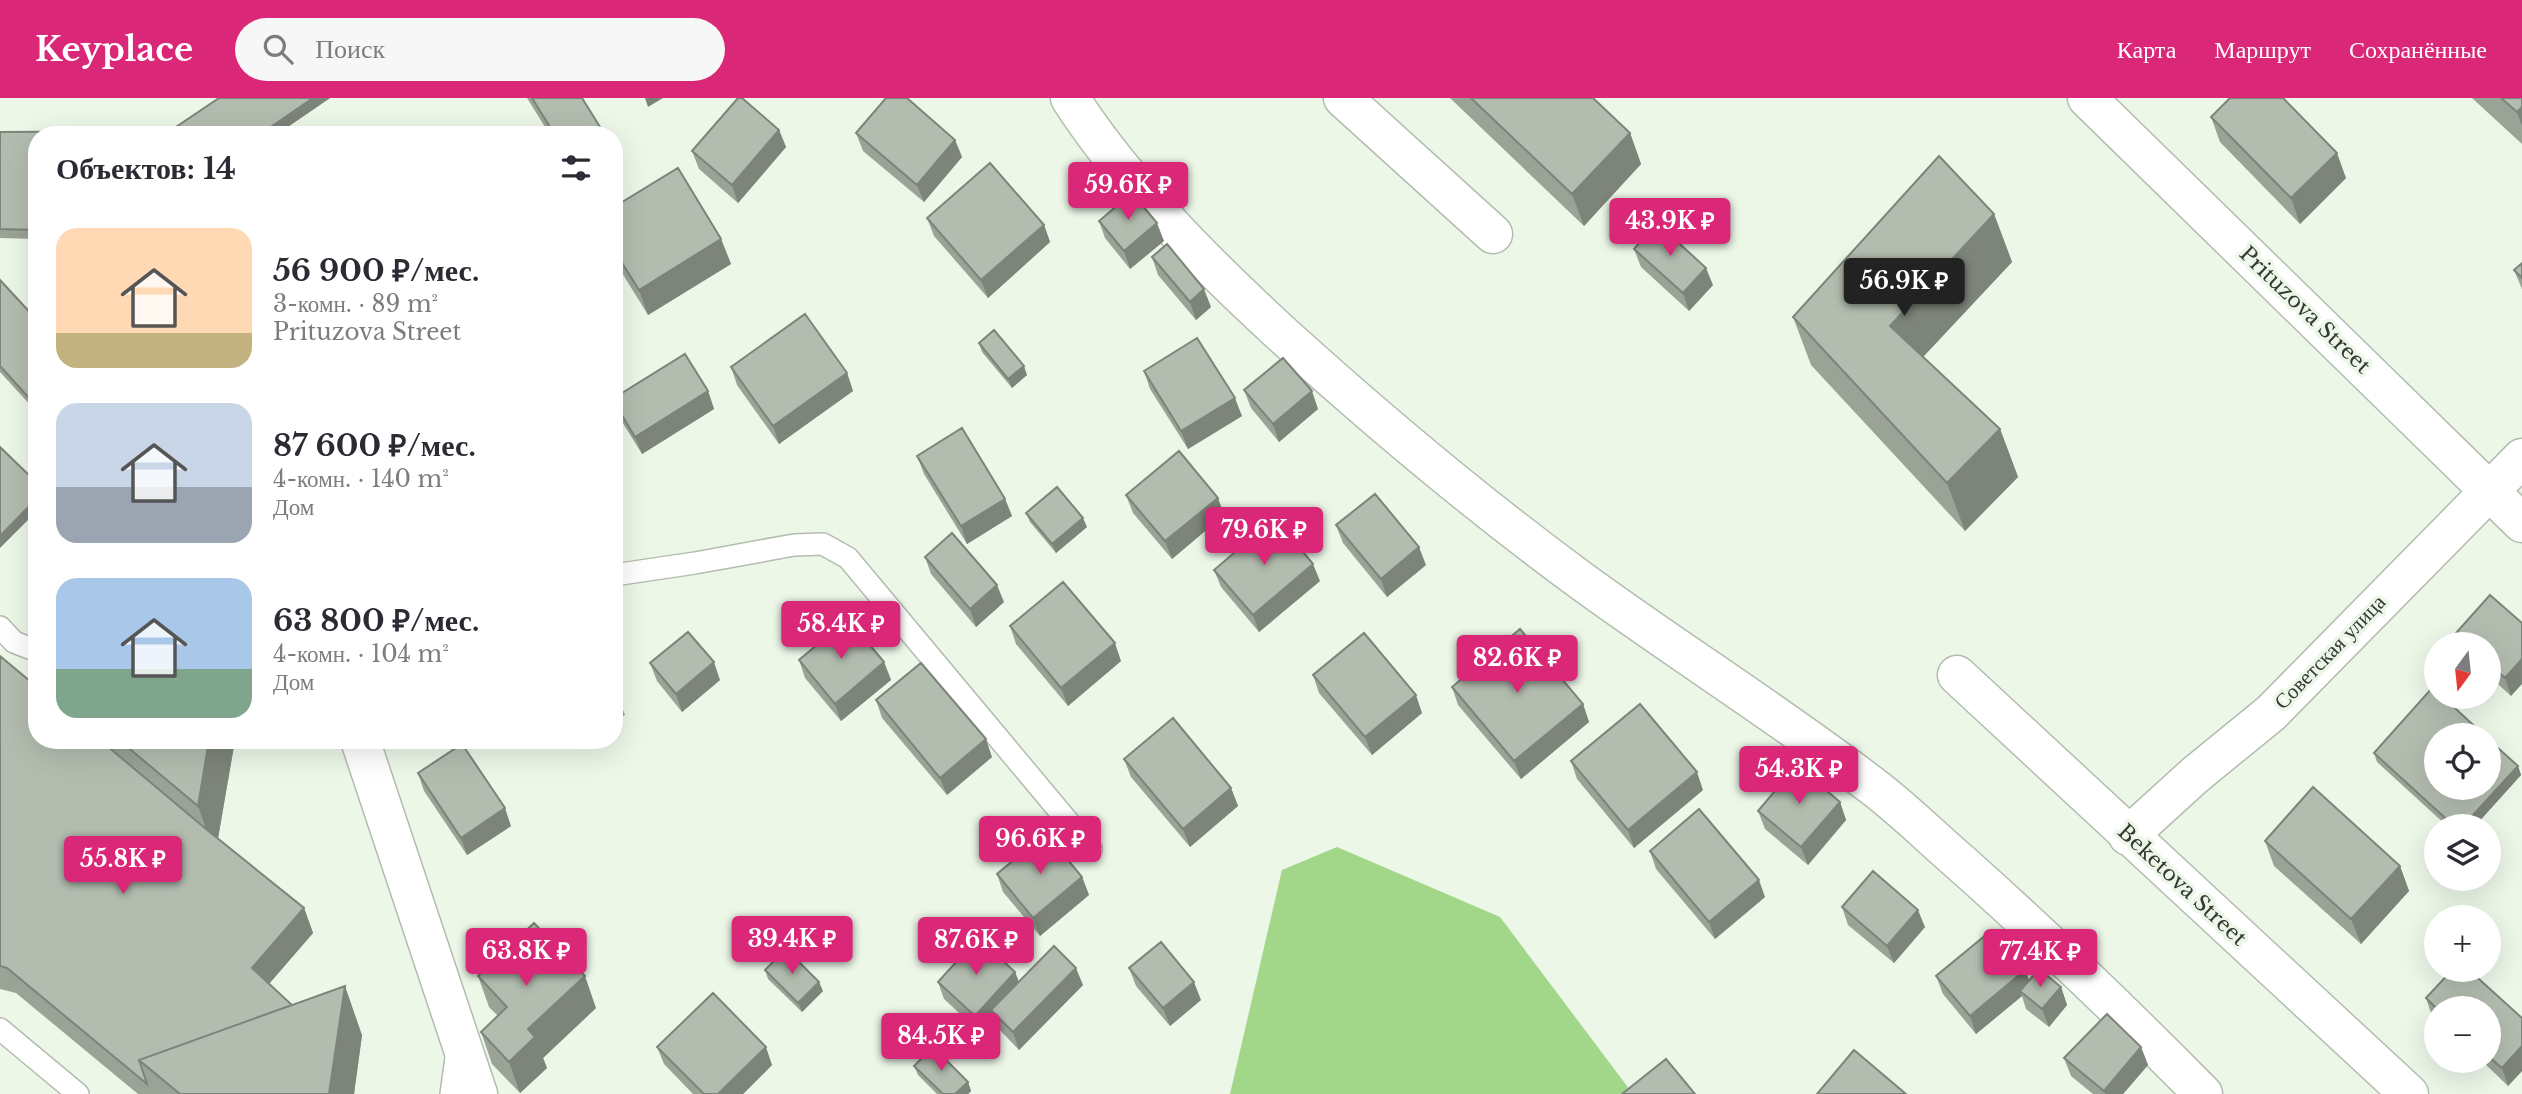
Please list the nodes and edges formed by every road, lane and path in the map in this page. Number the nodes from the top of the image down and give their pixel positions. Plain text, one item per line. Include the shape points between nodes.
1 (1070, 98) edge
2 (1343, 98) edge
3 (2087, 98) edge
4 (1493, 234) dead end
5 (2522, 458) edge
6 (2489, 490) junction
7 (2522, 523) edge
8 (623, 574) edge
9 (0, 627) edge
10 (28, 647) edge
11 (1957, 675) dead end
12 (363, 749) edge
13 (2129, 836) junction
14 (1091, 849) dead end
15 (0, 1029) edge
16 (458, 1036) junction
17 (78, 1094) edge
18 (451, 1094) edge
19 (478, 1094) edge
20 (2203, 1094) edge
21 (2409, 1094) edge

1 - 20 street via 1129,176 1181,234 1316,365 1466,493 1581,581 1879,790 2012,909
2 - 4 street
3 - 6 street, Prituzova Street
5 - 6 street, Советская улица
6 - 7 street, Prituzova Street
6 - 13 street, Советская улица via 2271,713
8 - 14 lane via 794,545 823,544 848,558
9 - 10 lane via 14,642
11 - 13 street, Beketova Street
12 - 16 street
13 - 21 street, Beketova Street
15 - 17 lane
16 - 18 lane
16 - 19 street

